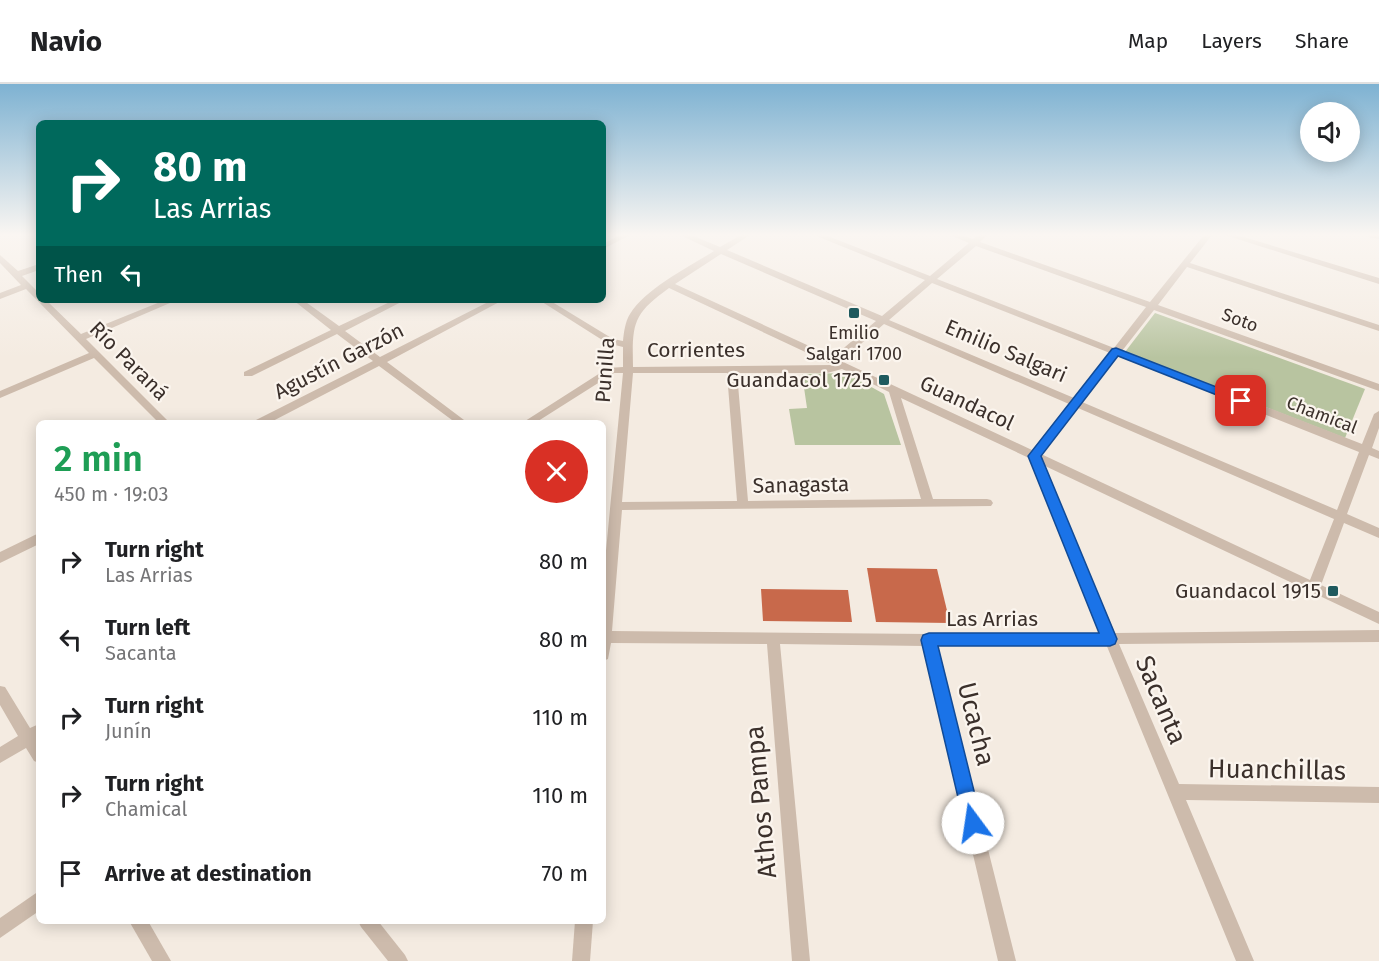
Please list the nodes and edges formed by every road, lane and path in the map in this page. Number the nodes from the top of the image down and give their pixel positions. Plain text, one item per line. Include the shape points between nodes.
1 (17, 276) edge
2 (682, 276) edge
3 (781, 276) edge
4 (923, 276) edge
5 (935, 276) edge
6 (1069, 276) edge
7 (1176, 276) edge
8 (1221, 276) edge
9 (1362, 276) edge
10 (931, 279) junction
11 (1379, 281) edge
12 (669, 284) junction
13 (27, 286) junction
14 (36, 295) edge
15 (0, 296) edge
16 (44, 303) edge
17 (166, 303) edge
18 (301, 303) edge
19 (395, 303) edge
20 (493, 303) edge
21 (548, 303) edge
22 (1152, 306) junction
23 (884, 320) junction
24 (1379, 328) edge
25 (337, 330) junction
26 (80, 339) junction
27 (627, 345) junction
28 (1116, 352) junction
29 (96, 353) junction
30 (380, 361) junction
31 (839, 364) junction
32 (628, 370) junction
33 (732, 371) junction
34 (248, 374) dead end
35 (1379, 388) edge
36 (894, 390) junction
37 (0, 395) edge
38 (1076, 402) junction
39 (1379, 414) edge
40 (162, 420) edge
41 (267, 420) edge
42 (459, 420) edge
43 (532, 420) edge
44 (1366, 450) junction
45 (1379, 455) edge
46 (1034, 456) junction
47 (928, 503) junction
48 (987, 503) dead end
49 (743, 505) junction
50 (616, 506) junction
51 (1341, 516) junction
52 (608, 529) edge
53 (1379, 532) edge
54 (36, 540) edge
55 (0, 558) edge
56 (606, 583) edge
57 (1314, 587) junction
58 (1379, 618) edge
59 (1379, 636) edge
60 (606, 637) edge
61 (773, 638) junction
62 (1110, 639) junction
63 (929, 640) junction
64 (0, 692) edge
65 (34, 735) edge
66 (0, 756) edge
67 (1173, 792) junction
68 (1379, 795) edge
69 (36, 902) edge
70 (140, 924) edge
71 (369, 924) edge
72 (584, 924) edge
73 (0, 928) edge
74 (162, 961) edge
75 (399, 961) edge
76 (581, 961) edge
77 (801, 961) edge
78 (1007, 961) edge
79 (1245, 961) edge

1 - 13 street, Río Paraná
2 - 12 street
3 - 23 street, Emilio Salgari
4 - 10 street, Chamical
5 - 10 street
6 - 22 street, Soto
7 - 22 street
8 - 24 street
9 - 11 street
10 - 23 street
10 - 28 street, Chamical
12 - 27 street, Punilla via 638,308
12 - 31 street, Guandacol
13 - 14 street, Río Paraná
13 - 15 street
16 - 26 street, Río Paraná
17 - 26 street
18 - 25 street
19 - 25 street
20 - 30 street, Agustín Garzón
21 - 27 street via 610,341
22 - 28 street
22 - 35 street, Soto
23 - 31 street
23 - 38 street, Emilio Salgari
25 - 30 street
25 - 34 street
26 - 29 street, Río Paraná
27 - 32 street, Punilla
28 - 38 street
28 - 44 street, Chamical
29 - 37 street
29 - 40 street, Río Paraná
30 - 41 street, Agustín Garzón
30 - 42 street
31 - 33 street, Corrientes via 827,370
31 - 36 street, Guandacol
32 - 33 street, Corrientes
32 - 43 street, Corrientes via 612,370
32 - 50 street, Punilla
33 - 49 street
36 - 46 street, Guandacol
36 - 47 street
38 - 46 street
38 - 51 street, Emilio Salgari
39 - 44 street
44 - 45 street, Chamical
44 - 51 street
46 - 57 street, Guandacol
46 - 62 street, Sacanta
47 - 48 street, Sanagasta
47 - 49 street, Sanagasta
49 - 50 street, Sanagasta
50 - 52 street, Punilla
51 - 53 street, Emilio Salgari
51 - 57 street
52 - 56 street, Punilla
54 - 55 street
57 - 58 street, Guandacol
59 - 62 street, Las Arrias
60 - 61 street, Las Arrias
61 - 63 street, Las Arrias
61 - 77 street, Athos Pampa
62 - 63 street, Las Arrias
62 - 67 street, Sacanta
63 - 78 street, Ucacha
64 - 65 street
65 - 66 street
67 - 68 street, Huanchillas
67 - 79 street, Sacanta
69 - 73 street
70 - 74 street
71 - 75 street
72 - 76 street

